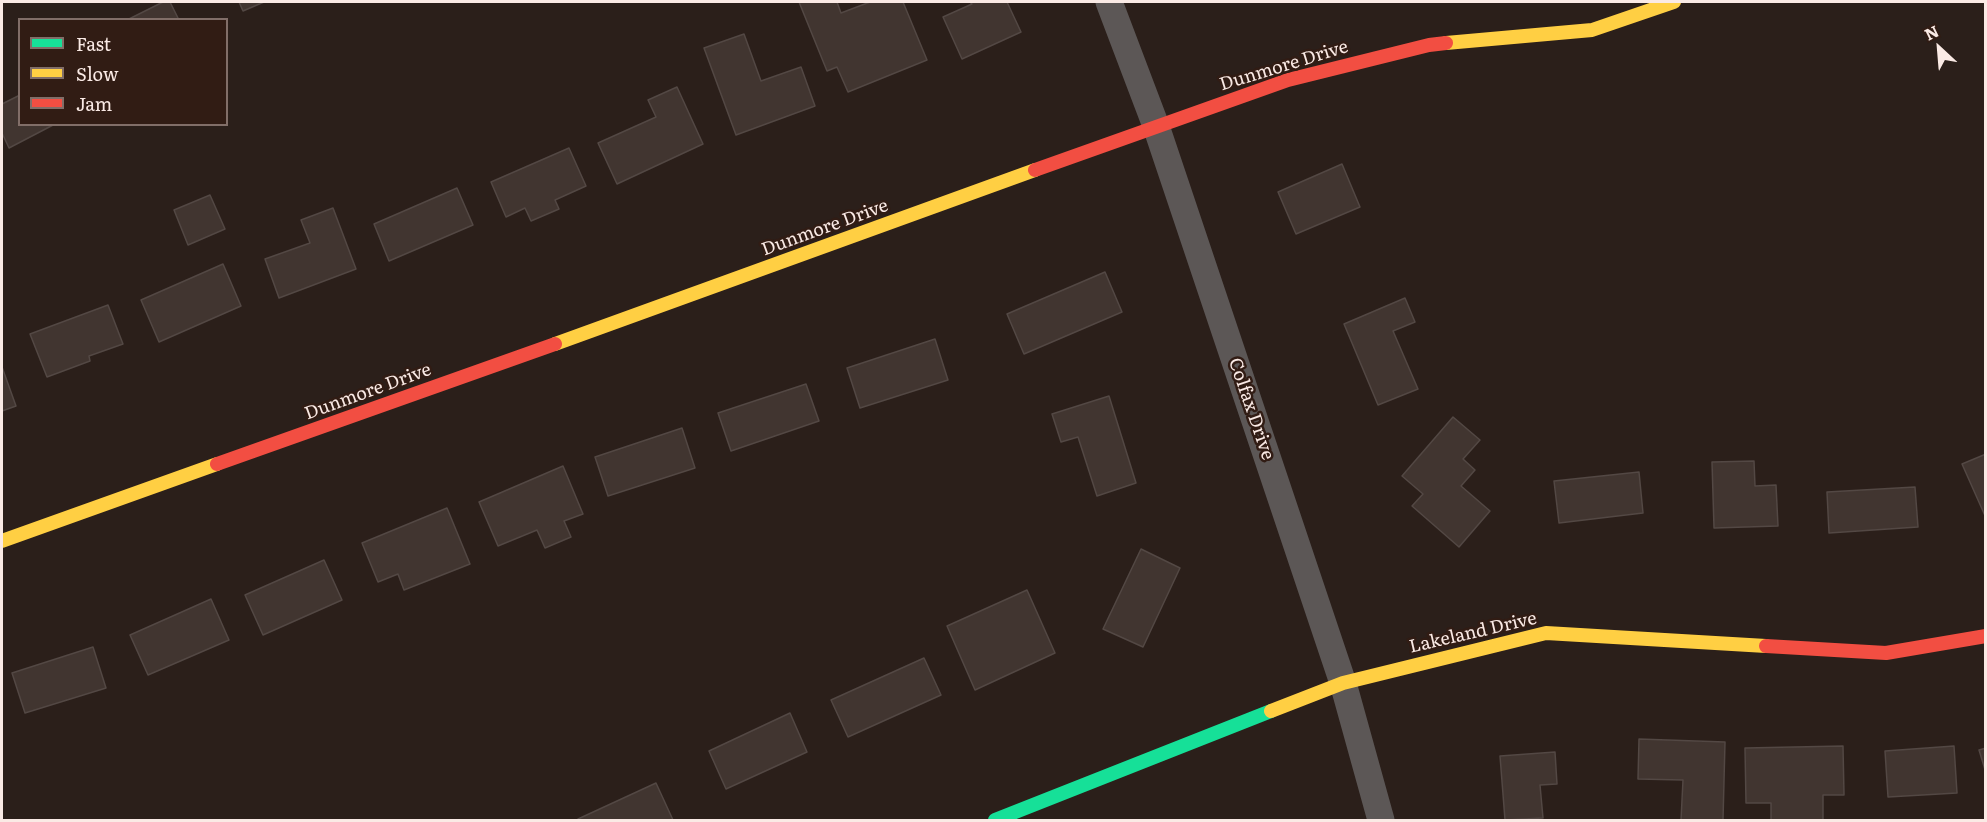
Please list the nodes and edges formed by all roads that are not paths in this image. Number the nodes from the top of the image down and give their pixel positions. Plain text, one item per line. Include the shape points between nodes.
1 (1109, 2) edge
2 (1674, 2) edge
3 (1156, 126) junction
4 (2, 541) edge
5 (1986, 636) edge
6 (1343, 683) junction
7 (995, 820) edge
8 (1382, 820) edge

1 - 3 street, Colfax Drive
2 - 3 street, Dunmore Drive via 1592,30 1429,45 1288,80
3 - 4 street, Dunmore Drive
3 - 6 street, Colfax Drive
5 - 6 street, Lakeland Drive via 1886,653 1546,633
6 - 7 street, Lakeland Drive
6 - 8 street, Colfax Drive

